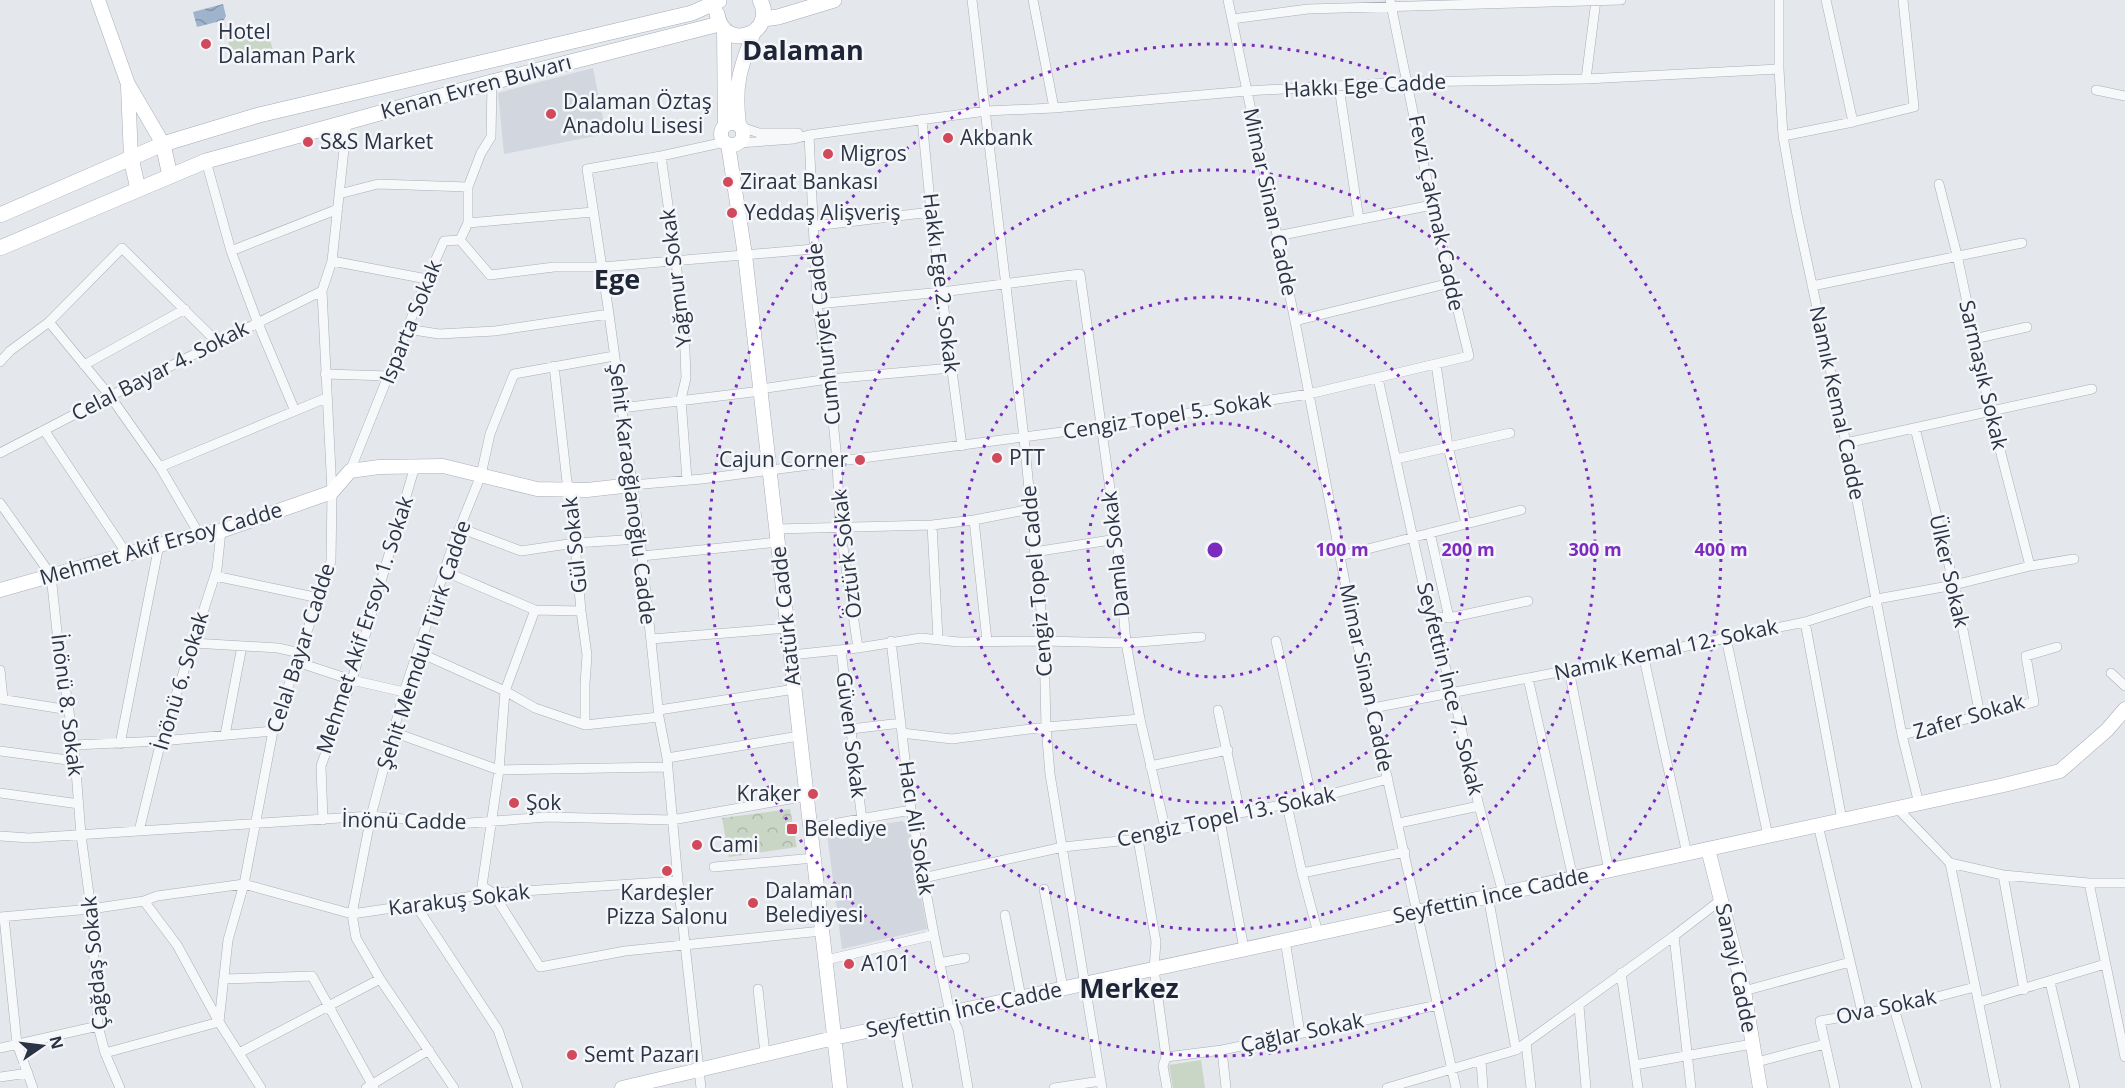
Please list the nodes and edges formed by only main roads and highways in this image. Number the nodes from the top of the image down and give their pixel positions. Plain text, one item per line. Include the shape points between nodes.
1 (98, 0) edge
2 (760, 0) edge
3 (834, 0) edge
4 (720, 1) edge
5 (758, 25) junction
6 (722, 27) junction
7 (128, 84) junction
8 (735, 126) junction
9 (731, 143) junction
10 (163, 144) junction
11 (131, 158) junction
12 (170, 176) junction
13 (138, 189) junction
14 (0, 215) edge
15 (0, 248) edge
16 (632, 485) road end
17 (0, 590) edge
18 (2125, 709) edge
19 (1708, 849) junction
20 (834, 1038) junction
21 (640, 1086) edge
22 (622, 1088) edge
23 (840, 1088) edge
24 (1760, 1088) edge

1 - 7 main road
2 - 5 main road via 764,11
3 - 5 main road, Kenan Evren Bulvarı
4 - 6 main road via 717,16
4 - 10 main road, Kenan Evren Bulvarı via 692,13 259,115
5 - 6 main road, Kenan Evren Bulvarı via 739,36
5 - 8 main road via 740,68
6 - 8 main road
6 - 12 main road, Kenan Evren Bulvarı via 347,121 206,161
7 - 10 main road
7 - 11 main road
8 - 9 main road via 743,134
8 - 9 main road via 722,136
9 - 20 main road, Atatürk Cadde
10 - 11 main road, Kenan Evren Bulvarı
10 - 12 main road
11 - 13 main road
11 - 14 main road, Kenan Evren Bulvarı
12 - 13 main road, Kenan Evren Bulvarı
13 - 15 main road, Kenan Evren Bulvarı
16 - 17 main road, Mehmet Akif Ersoy Cadde via 537,489 443,466 350,471 332,492 221,531
18 - 19 main road, Seyfettin İnce Cadde via 2060,771
19 - 20 main road, Seyfettin İnce Cadde
19 - 24 main road, Sanayi Cadde via 1744,991
20 - 21 main road, Seyfettin İnce Cadde
20 - 23 main road, Atatürk Cadde
21 - 22 main road, Seyfettin İnce Cadde

